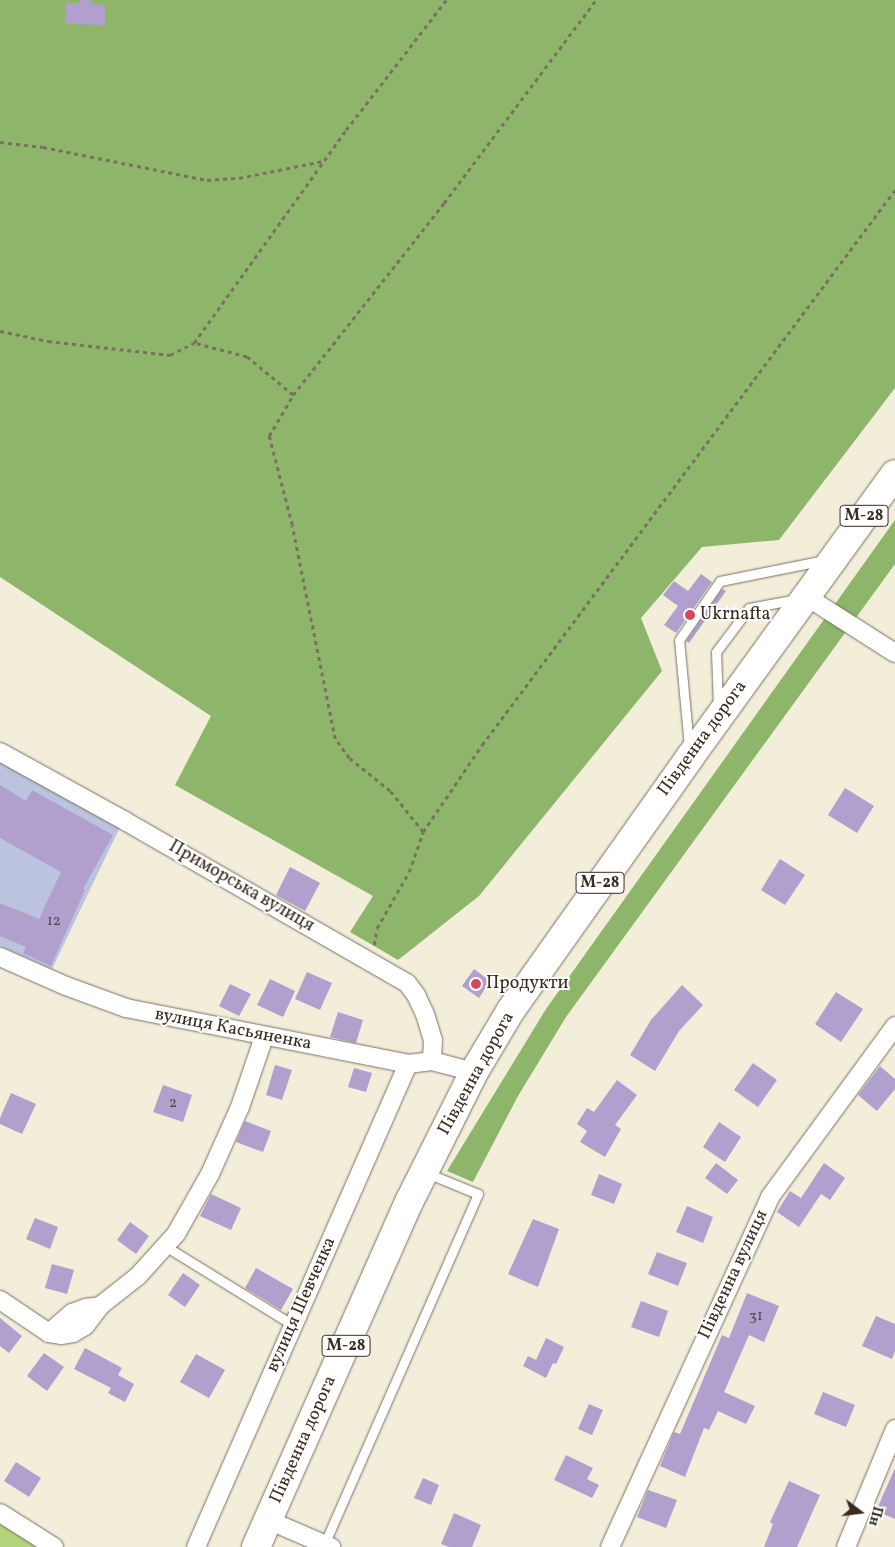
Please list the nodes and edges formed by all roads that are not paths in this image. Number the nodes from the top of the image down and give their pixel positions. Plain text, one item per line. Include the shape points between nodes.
1 (895, 474) edge
2 (833, 559) junction
3 (807, 597) junction
4 (895, 654) edge
5 (718, 718) junction
6 (0, 752) edge
7 (690, 756) junction
8 (0, 957) edge
9 (895, 1026) edge
10 (264, 1037) junction
11 (432, 1061) junction
12 (408, 1064) junction
13 (474, 1072) junction
14 (424, 1172) junction
15 (165, 1246) junction
16 (0, 1300) edge
17 (293, 1325) junction
18 (895, 1429) edge
19 (0, 1513) edge
20 (268, 1520) junction
21 (326, 1546) edge
22 (54, 1547) edge
23 (196, 1547) edge
24 (256, 1547) edge
25 (610, 1547) edge
26 (846, 1547) edge

1 - 2 highway, Південна дорога / М-28
2 - 3 highway, Південна дорога / М-28
2 - 7 lane via 720,582 679,640
3 - 4 street
3 - 5 highway, Південна дорога / М-28
3 - 5 lane via 749,608 716,652
5 - 7 highway, Південна дорога / М-28
6 - 11 street, Приморська вулиця via 407,983 425,1014 433,1040
7 - 13 highway, Південна дорога / М-28 via 511,1010
8 - 10 street, вулиця Касьяненка via 126,1008
9 - 25 street, Південна вулиця via 770,1197
10 - 12 street, вулиця Касьяненка
10 - 15 street via 240,1107 210,1174 186,1219
11 - 12 street, вулиця Касьяненка
11 - 13 street, вулиця Касьяненка
12 - 17 street, вулиця Шевченка
13 - 14 highway, Південна дорога / М-28
14 - 20 highway, Південна дорога / М-28
14 - 21 lane via 478,1194
15 - 16 street via 138,1276 100,1306 85,1326 73,1333 61,1336 49,1333
15 - 17 lane
17 - 23 street, вулиця Шевченка
18 - 26 street
19 - 22 street
20 - 21 street
20 - 24 highway, Південна дорога / М-28

